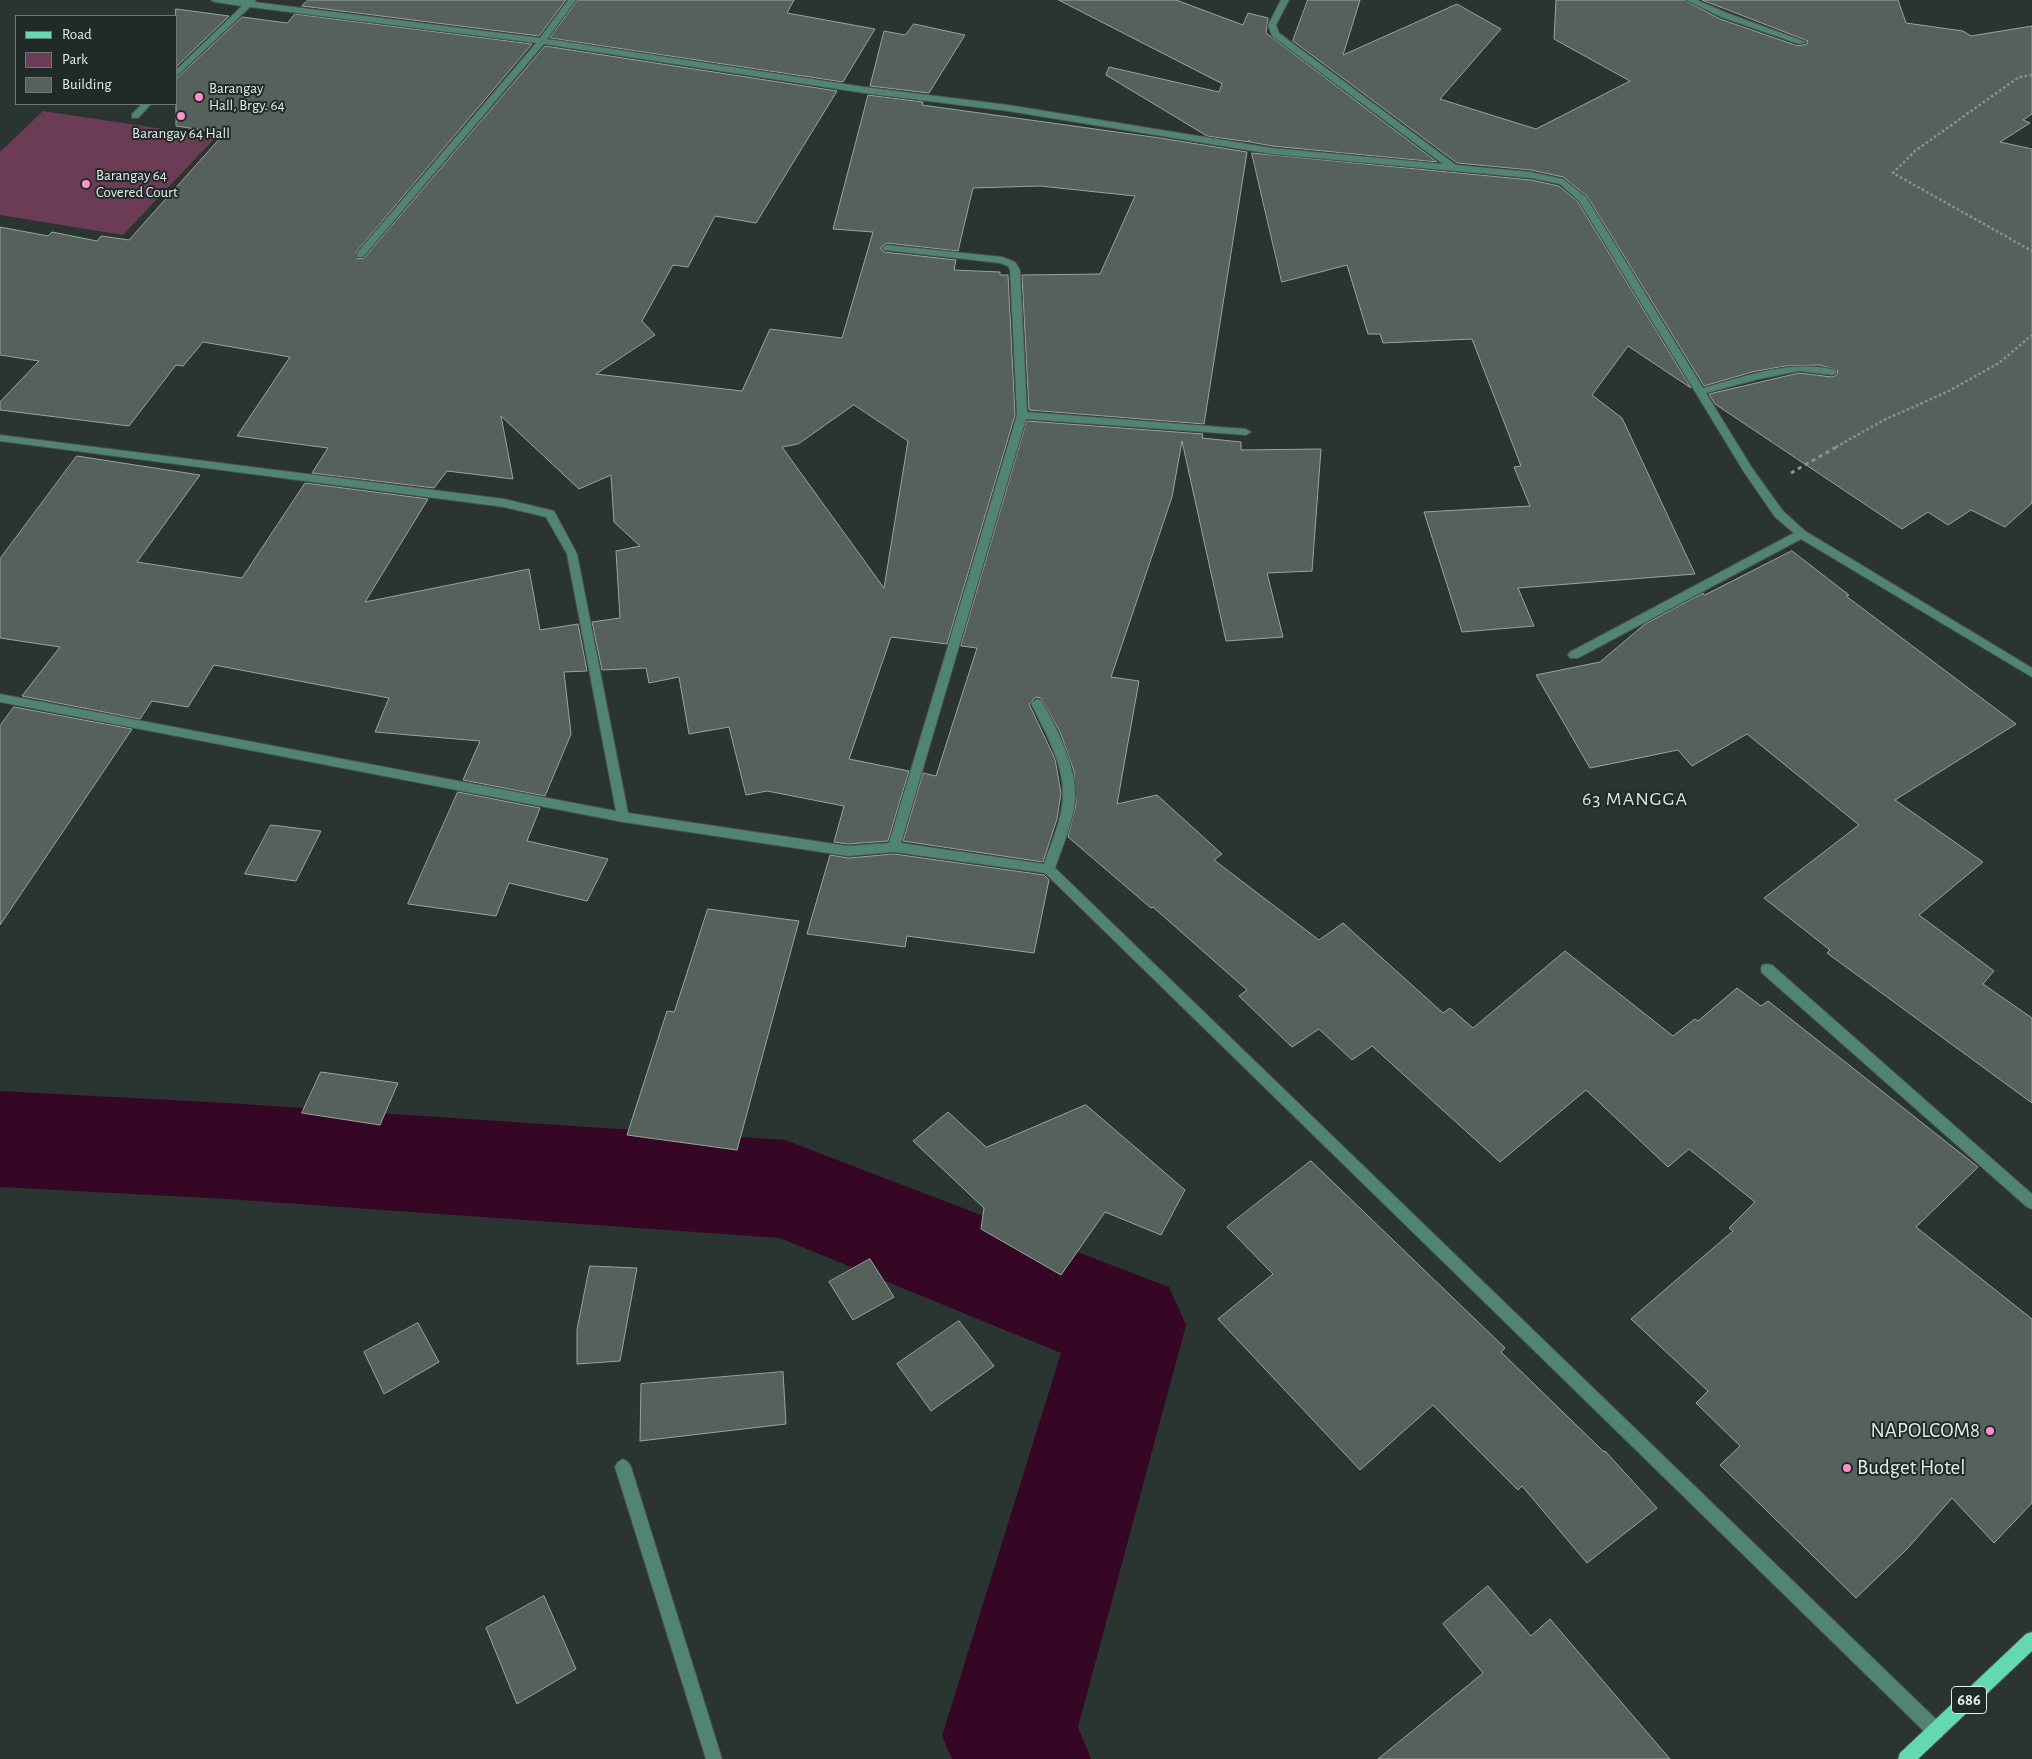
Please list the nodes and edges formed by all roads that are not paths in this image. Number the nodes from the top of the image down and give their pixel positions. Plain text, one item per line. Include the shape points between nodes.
1 (215, 0) edge
2 (572, 0) edge
3 (1285, 0) edge
4 (1690, 0) edge
5 (250, 2) edge
6 (542, 41) junction
7 (1802, 42) dead end
8 (178, 73) edge
9 (147, 105) edge
10 (135, 116) dead end
11 (1455, 169) junction
12 (887, 248) dead end
13 (360, 254) dead end
14 (1832, 372) dead end
15 (1700, 392) junction
16 (1022, 415) junction
17 (1246, 432) dead end
18 (0, 438) edge
19 (1801, 534) junction
20 (1574, 655) dead end
21 (2032, 673) edge
22 (0, 698) edge
23 (1037, 703) dead end
24 (623, 817) junction
25 (894, 847) junction
26 (1048, 869) junction
27 (1767, 969) dead end
28 (2032, 1203) edge
29 (623, 1468) dead end
30 (2032, 1640) edge
31 (1936, 1731) junction
32 (714, 1759) edge
33 (1906, 1759) edge

1 - 5 street
2 - 6 street
3 - 11 street via 1272,25 1275,34
4 - 7 street
5 - 6 street
5 - 8 street
6 - 11 street via 864,90 1008,108 1272,150
6 - 13 street
9 - 10 street
11 - 15 street via 1531,175 1563,182 1583,198
12 - 16 street via 1002,260 1012,264 1015,270
14 - 15 street via 1800,368
15 - 19 street via 1779,514
16 - 17 street
16 - 25 street
18 - 24 street via 504,503 550,514 572,554
19 - 20 street
19 - 21 street
22 - 24 street
23 - 26 street via 1057,747 1069,788 1064,824
24 - 25 street via 848,852
25 - 26 street
26 - 31 street
27 - 28 street
29 - 32 street
30 - 31 main road, 686
31 - 33 main road, 686

